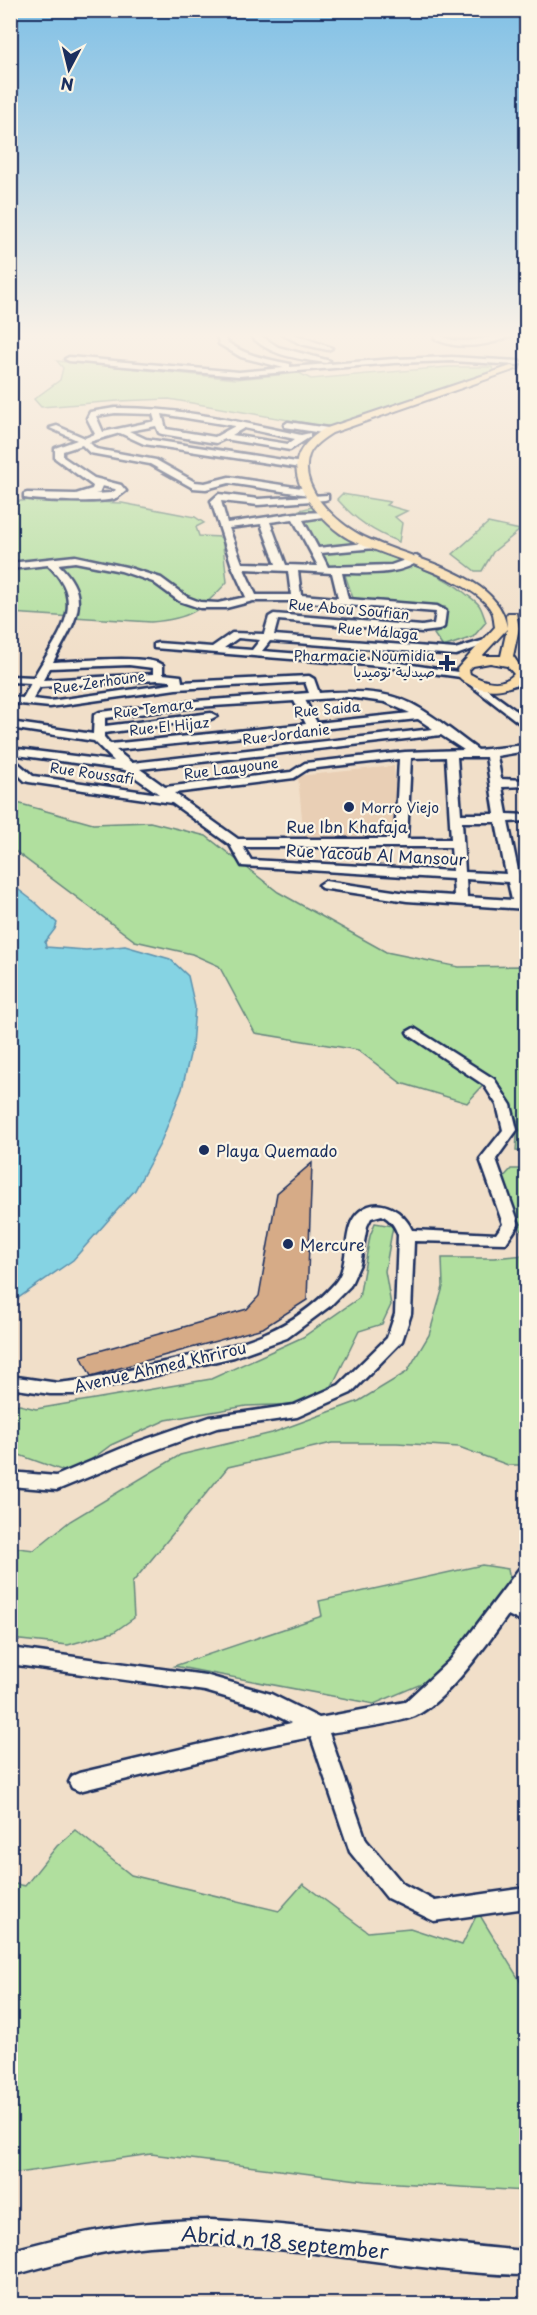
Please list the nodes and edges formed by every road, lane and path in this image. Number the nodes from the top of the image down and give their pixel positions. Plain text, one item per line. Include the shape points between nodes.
1 (144, 441) edge
2 (255, 441) edge
3 (298, 441) edge
4 (311, 441) edge
5 (327, 441) edge
6 (85, 442) joint
7 (290, 447) junction
8 (295, 464) junction
9 (91, 480) junction
10 (27, 496) dead end
11 (79, 496) junction
12 (316, 496) junction
13 (326, 514) junction
14 (297, 518) junction
15 (265, 521) junction
16 (225, 526) junction
17 (375, 545) junction
18 (314, 551) junction
19 (416, 559) junction
20 (49, 561) junction
21 (10, 566) edge
22 (237, 566) junction
23 (287, 567) junction
24 (324, 569) junction
25 (336, 570) junction
26 (252, 598) junction
27 (296, 598) junction
28 (344, 603) junction
29 (305, 619) junction
30 (422, 629) junction
31 (268, 637) junction
32 (300, 639) junction
33 (485, 643) junction
34 (158, 646) dead end
35 (213, 651) junction
36 (437, 651) junction
37 (254, 654) junction
38 (46, 665) junction
39 (518, 667) edge
40 (468, 674) junction
41 (158, 677) junction
42 (10, 679) edge
43 (526, 679) edge
44 (37, 682) junction
45 (507, 684) junction
46 (191, 685) junction
47 (176, 686) junction
48 (315, 696) junction
49 (298, 697) junction
50 (10, 700) edge
51 (500, 701) junction
52 (26, 702) junction
53 (196, 704) junction
54 (422, 715) junction
55 (211, 716) junction
56 (526, 723) edge
57 (10, 725) edge
58 (312, 726) junction
59 (445, 731) junction
60 (235, 734) junction
61 (101, 739) junction
62 (526, 748) edge
63 (10, 751) edge
64 (259, 752) junction
65 (475, 753) junction
66 (491, 753) junction
67 (451, 754) junction
68 (405, 755) junction
69 (10, 759) edge
70 (131, 767) junction
71 (495, 783) junction
72 (526, 783) edge
73 (164, 791) junction
74 (178, 801) junction
75 (457, 818) junction
76 (501, 818) junction
77 (526, 818) edge
78 (235, 843) junction
79 (401, 843) junction
80 (458, 843) junction
81 (459, 874) junction
82 (520, 878) edge
83 (326, 885) dead end
84 (461, 900) junction
85 (523, 904) edge
86 (414, 1032) dead end
87 (406, 1235) junction
88 (15, 1383) edge
89 (10, 1479) edge
90 (526, 1574) edge
91 (506, 1604) junction
92 (526, 1616) edge
93 (10, 1656) edge
94 (317, 1727) junction
95 (79, 1782) dead end
96 (526, 1898) edge
97 (10, 2264) edge
98 (526, 2264) edge

1 - 8 street
2 - 7 street
3 - 7 street
4 - 8 main road
5 - 12 main road via 309,463
6 - 9 street via 57,453
6 - 12 street via 93,451 153,462 193,484 206,486 229,480
7 - 8 street
8 - 12 main road
9 - 11 street via 98,489
9 - 11 street via 121,491 113,496
10 - 11 street
12 - 13 main road
12 - 16 street via 258,502 219,497 216,501
12 - 39 main road via 370,537 436,559 470,577 505,603 515,624 505,653
13 - 14 street
13 - 17 main road via 352,536
14 - 15 street
14 - 18 street
15 - 16 street
15 - 23 street
16 - 22 street
17 - 18 street
17 - 19 main road
18 - 24 street
19 - 25 street via 404,566
19 - 33 main road via 471,587 496,610 501,628
20 - 21 street
20 - 26 street via 75,559 123,569 166,584 186,601 198,605 214,607
20 - 38 street via 68,579 75,606
22 - 23 street
22 - 26 street
23 - 24 street
23 - 27 street
24 - 25 street
25 - 28 street
26 - 27 street
27 - 28 street
28 - 30 street via 441,611 439,627
29 - 30 street, Rue Abou Soufian
29 - 31 street, Rue Abou Soufian via 274,616
29 - 32 street
30 - 36 street
31 - 32 street, Rue Málaga
31 - 35 street, Rue Málaga via 236,635
31 - 37 street
32 - 36 street, Rue Málaga
33 - 36 street, Rue Málaga via 456,652
33 - 40 main road
34 - 35 street
35 - 37 street
37 - 40 street
38 - 41 street via 158,665
38 - 44 street
39 - 40 main road via 487,660
39 - 45 main road via 521,674
40 - 45 main road via 487,685
40 - 51 street
41 - 44 street
41 - 47 street via 177,678
42 - 44 street
43 - 45 street
44 - 52 street
45 - 51 street
46 - 47 street, Rue Zerhoune
46 - 48 street, Rue Zerhoune via 309,679
46 - 53 street
47 - 52 street, Rue Zerhoune via 50,704
48 - 49 street
48 - 54 street via 347,694 387,699
49 - 53 street
49 - 58 street
50 - 52 street, Rue Zerhoune
51 - 56 street
53 - 55 street
53 - 61 street via 100,715
54 - 58 street, Rue Saida
54 - 59 street
55 - 60 street
55 - 61 street, Rue Temara
57 - 61 street
58 - 60 street, Rue Saida
59 - 64 street, Rue Jordanie
59 - 65 street
60 - 61 street, Rue El Hijaz
60 - 64 street
61 - 70 street
62 - 66 street, Rue Laayoune
63 - 70 street
64 - 70 street, Rue Jordanie
65 - 66 street, Rue Laayoune
65 - 67 street, Rue Laayoune
66 - 71 street
67 - 68 street, Rue Laayoune
67 - 75 street
68 - 73 street, Rue Laayoune via 305,766 294,775
68 - 79 street
69 - 74 street, Rue Roussafi via 29,779
70 - 73 street
71 - 72 street
71 - 76 street
73 - 74 street
74 - 78 street
75 - 76 street
75 - 80 street
76 - 77 street
76 - 82 street
78 - 79 street, Rue Ibn Khafaja
78 - 81 street, Rue Yacoub Al Mansour via 250,864
79 - 80 street, Rue Ibn Khafaja
80 - 81 street
81 - 82 street, Rue Yacoub Al Mansour
81 - 84 street
82 - 85 street
83 - 84 street
84 - 85 street
86 - 87 street via 489,1082 504,1105 510,1130 488,1159 511,1224 500,1239
87 - 88 street, Avenue Ahmed Khrirou via 396,1215 371,1211 363,1216 358,1224 354,1262 345,1281 322,1304 281,1334 232,1352 73,1388
87 - 89 street via 403,1314 394,1341 345,1389 297,1411 216,1422 57,1483
90 - 91 street
91 - 92 street
91 - 94 street via 472,1648 410,1709
93 - 94 street via 205,1683 264,1700
94 - 95 street
94 - 96 street via 357,1845 394,1891 434,1911
97 - 98 street, Abrid n 18 september via 68,2247 147,2234 191,2232

